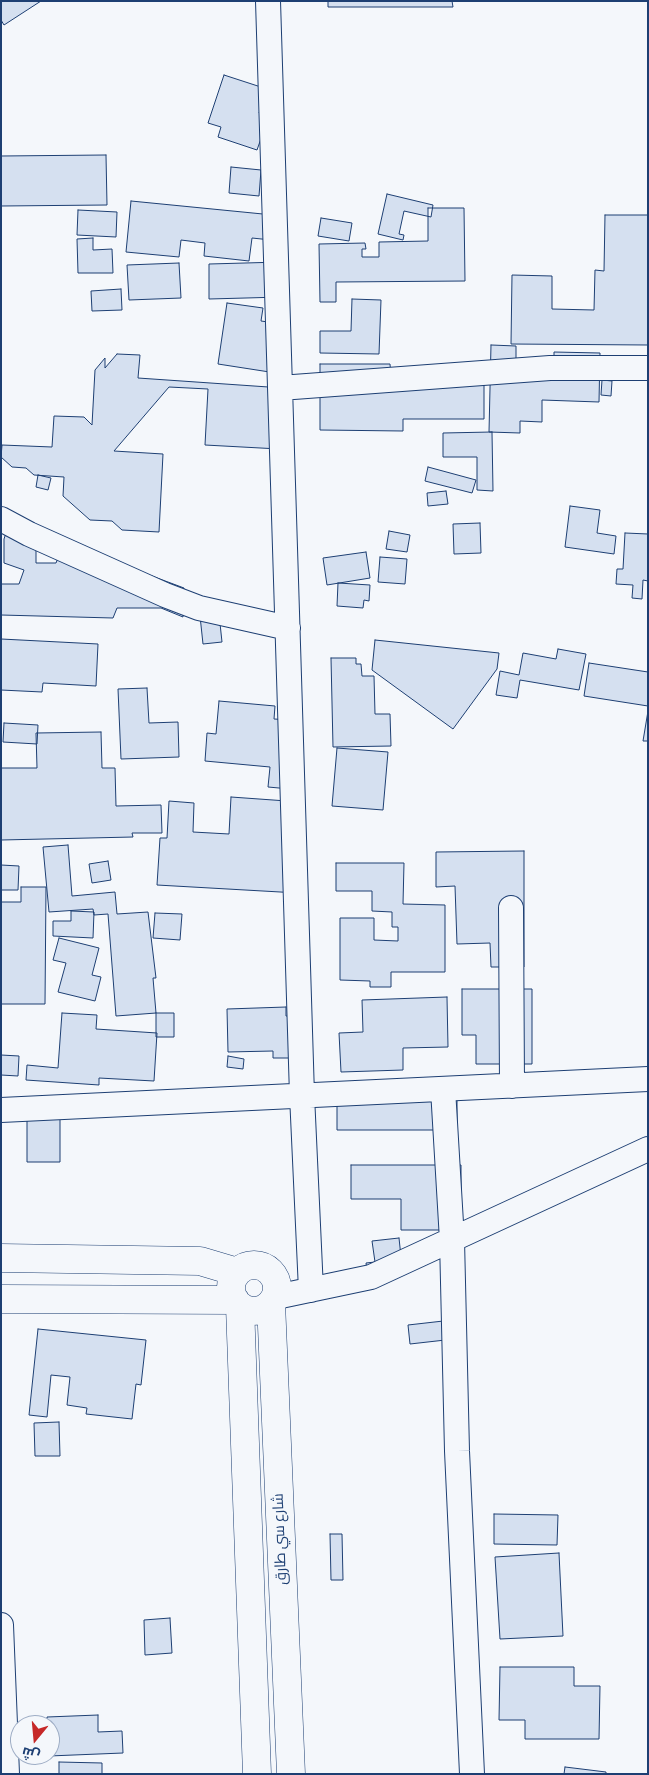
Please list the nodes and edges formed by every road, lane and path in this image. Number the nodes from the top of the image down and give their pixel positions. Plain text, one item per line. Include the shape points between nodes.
1 (268, 1) edge
2 (648, 368) edge
3 (280, 388) junction
4 (1, 519) edge
5 (288, 628) junction
6 (511, 908) dead end
7 (648, 1079) edge
8 (512, 1086) junction
9 (443, 1089) junction
10 (302, 1095) junction
11 (1, 1110) edge
12 (648, 1149) edge
13 (452, 1240) junction
14 (1, 1258) edge
15 (237, 1272) junction
16 (311, 1290) junction
17 (1, 1299) edge
18 (274, 1300) junction
19 (237, 1303) junction
20 (1, 1625) edge
21 (6, 1774) edge
22 (257, 1774) edge
23 (291, 1774) edge
24 (472, 1774) edge

1 - 3 street
2 - 3 street via 550,368
3 - 5 street
4 - 5 street via 199,608
5 - 10 street
6 - 8 street
7 - 8 street
8 - 9 street
9 - 10 street
9 - 13 street
10 - 11 street
10 - 16 street
12 - 13 street
13 - 16 street via 371,1277
13 - 24 street via 457,1451
14 - 15 street via 200,1262
15 - 18 street via 246,1266 264,1267 276,1280
15 - 19 street via 231,1286
16 - 18 street
17 - 19 street
18 - 19 street via 266,1308 253,1311
18 - 23 street, شارع سي طارق
19 - 22 street
20 - 21 street

